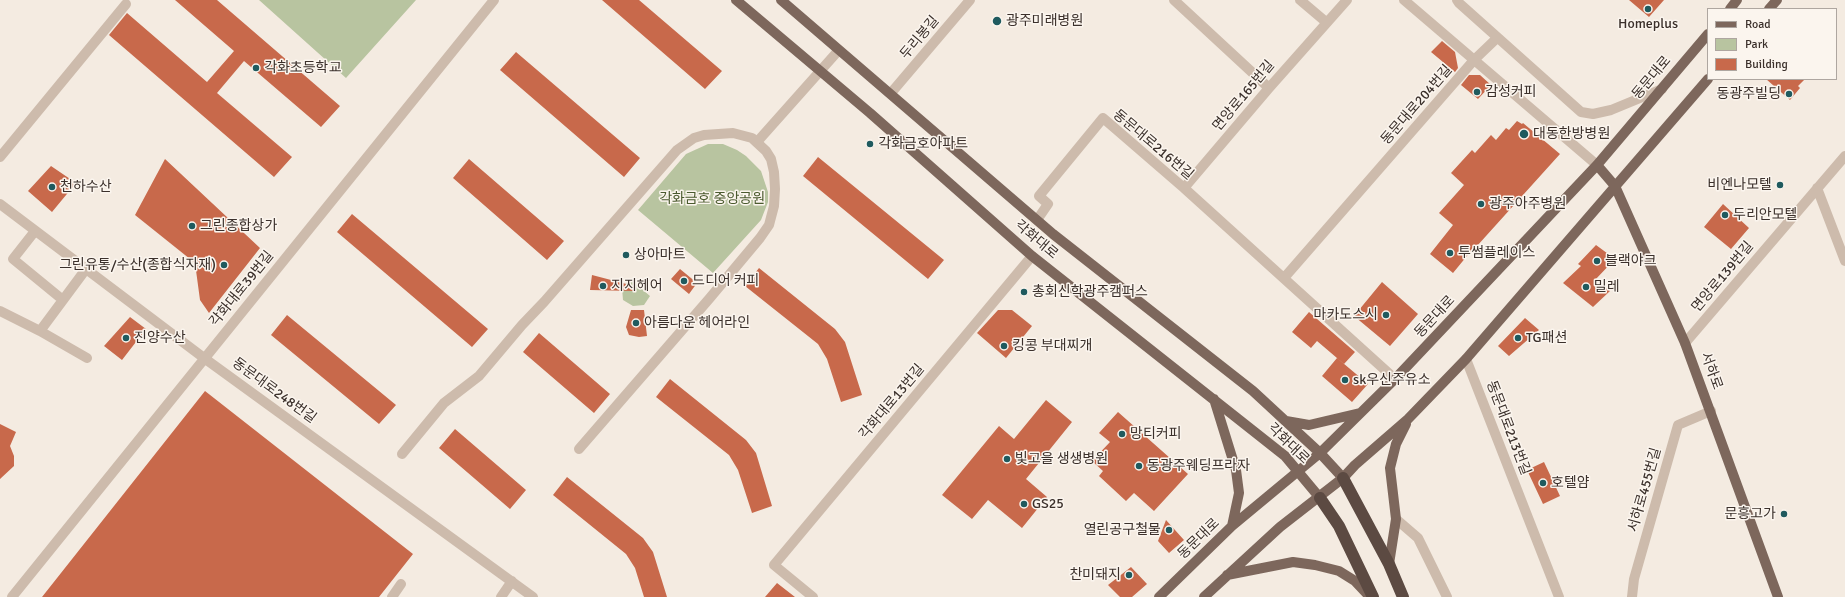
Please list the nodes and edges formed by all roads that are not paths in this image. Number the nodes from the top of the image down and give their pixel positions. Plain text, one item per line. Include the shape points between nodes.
1 (494, 0) edge
2 (736, 0) edge
3 (781, 0) edge
4 (970, 0) edge
5 (1174, 0) edge
6 (1300, 0) edge
7 (1347, 0) edge
8 (1404, 0) edge
9 (1737, 0) edge
10 (1777, 0) edge
11 (1457, 1) edge
12 (126, 4) dead end
13 (1731, 8) edge
14 (1770, 8) edge
15 (1326, 22) junction
16 (1707, 35) edge
17 (1497, 38) junction
18 (838, 51) junction
19 (1474, 60) junction
20 (820, 72) junction
21 (1707, 80) edge
22 (1269, 88) junction
23 (1662, 89) junction
24 (891, 93) junction
25 (757, 142) junction
26 (1845, 156) edge
27 (0, 157) edge
28 (1597, 165) junction
29 (1615, 186) junction
30 (1184, 188) junction
31 (1817, 188) junction
32 (0, 204) edge
33 (1037, 220) junction
34 (35, 231) junction
35 (1032, 256) junction
36 (1845, 261) edge
37 (86, 269) junction
38 (1284, 278) junction
39 (63, 300) junction
40 (0, 311) edge
41 (40, 331) junction
42 (1686, 343) junction
43 (87, 358) dead end
44 (204, 358) junction
45 (1466, 359) junction
46 (1396, 379) junction
47 (1214, 399) junction
48 (1711, 411) junction
49 (1360, 413) junction
50 (1408, 419) junction
51 (1286, 421) junction
52 (579, 448) dead end
53 (1320, 453) junction
54 (402, 454) dead end
55 (1298, 472) junction
56 (1343, 478) junction
57 (1320, 498) junction
58 (1396, 519) junction
59 (1232, 526) junction
60 (1389, 564) junction
61 (1227, 575) junction
62 (512, 581) junction
63 (401, 584) dead end
64 (12, 597) edge
65 (392, 597) edge
66 (501, 597) edge
67 (533, 597) edge
68 (813, 597) edge
69 (1159, 597) edge
70 (1204, 597) edge
71 (1372, 597) edge
72 (1403, 597) edge
73 (1447, 597) edge
74 (1559, 597) edge
75 (1632, 597) edge
76 (1778, 597) edge

1 - 44 street, 각화대로39번길
2 - 20 main road, 각화대로
3 - 18 main road, 각화대로
4 - 24 street, 두리봉길
5 - 22 street
6 - 15 street
7 - 15 street, 면앙로165번길
8 - 19 street
9 - 13 main road
10 - 14 main road
11 - 17 street
12 - 27 street
15 - 22 street, 면앙로165번길
16 - 23 main road, 동문대로
17 - 19 street, 동문대로204번길
17 - 23 street via 1581,112 1593,114 1611,110
18 - 20 street
18 - 24 main road, 각화대로
19 - 28 street
19 - 38 street, 동문대로204번길
20 - 25 street
20 - 35 main road, 각화대로
21 - 29 main road
22 - 30 street, 면앙로165번길
23 - 28 main road, 동문대로
24 - 33 main road, 각화대로
25 - 52 street via 771,159 774,172 774,206 768,225 710,299
25 - 54 street via 742,134 715,133 694,138 677,150 479,376 444,403
26 - 31 street, 면앙로139번길
28 - 29 main road, 서하로
28 - 46 main road, 동문대로
29 - 42 main road, 서하로
29 - 45 main road
30 - 33 street, 동문대로216번길 via 1103,118 1039,196 1048,204
30 - 38 street, 동문대로216번길
31 - 36 street
31 - 42 street, 면앙로139번길
32 - 34 street, 동문대로248번길
33 - 51 main road, 각화대로 via 1253,391
34 - 37 street, 동문대로248번길
34 - 39 street via 13,259
35 - 47 main road, 각화대로
35 - 68 street, 각화대로13번길 via 774,565
37 - 39 street
37 - 44 street, 동문대로248번길
38 - 46 street, 동문대로216번길
39 - 41 street
40 - 41 street
41 - 43 street
42 - 48 main road, 서하로
44 - 62 street, 동문대로248번길
44 - 64 street, 각화대로39번길
45 - 50 main road
45 - 74 street, 동문대로213번길
46 - 49 main road, 동문대로
47 - 55 main road, 각화대로 via 1285,456
47 - 59 main road via 1236,470 1239,493
48 - 75 street, 서하로455번길 via 1678,425 1634,579
48 - 76 main road, 서하로
49 - 51 main road via 1309,425
49 - 53 main road, 동문대로
50 - 56 main road
50 - 58 main road via 1396,444 1390,468
51 - 53 main road, 각화대로
53 - 55 main road, 동문대로
53 - 56 main road, 각화대로
55 - 57 main road, 각화대로
55 - 59 main road, 동문대로
56 - 57 main road
56 - 60 highway
57 - 61 main road via 1280,528
57 - 71 highway via 1339,526
58 - 60 main road
58 - 73 street via 1418,538
59 - 69 main road, 동문대로
60 - 72 highway
61 - 70 main road
61 - 71 main road via 1293,562 1315,565 1339,571 1355,581
62 - 66 street
62 - 67 street, 동문대로248번길
63 - 65 street

